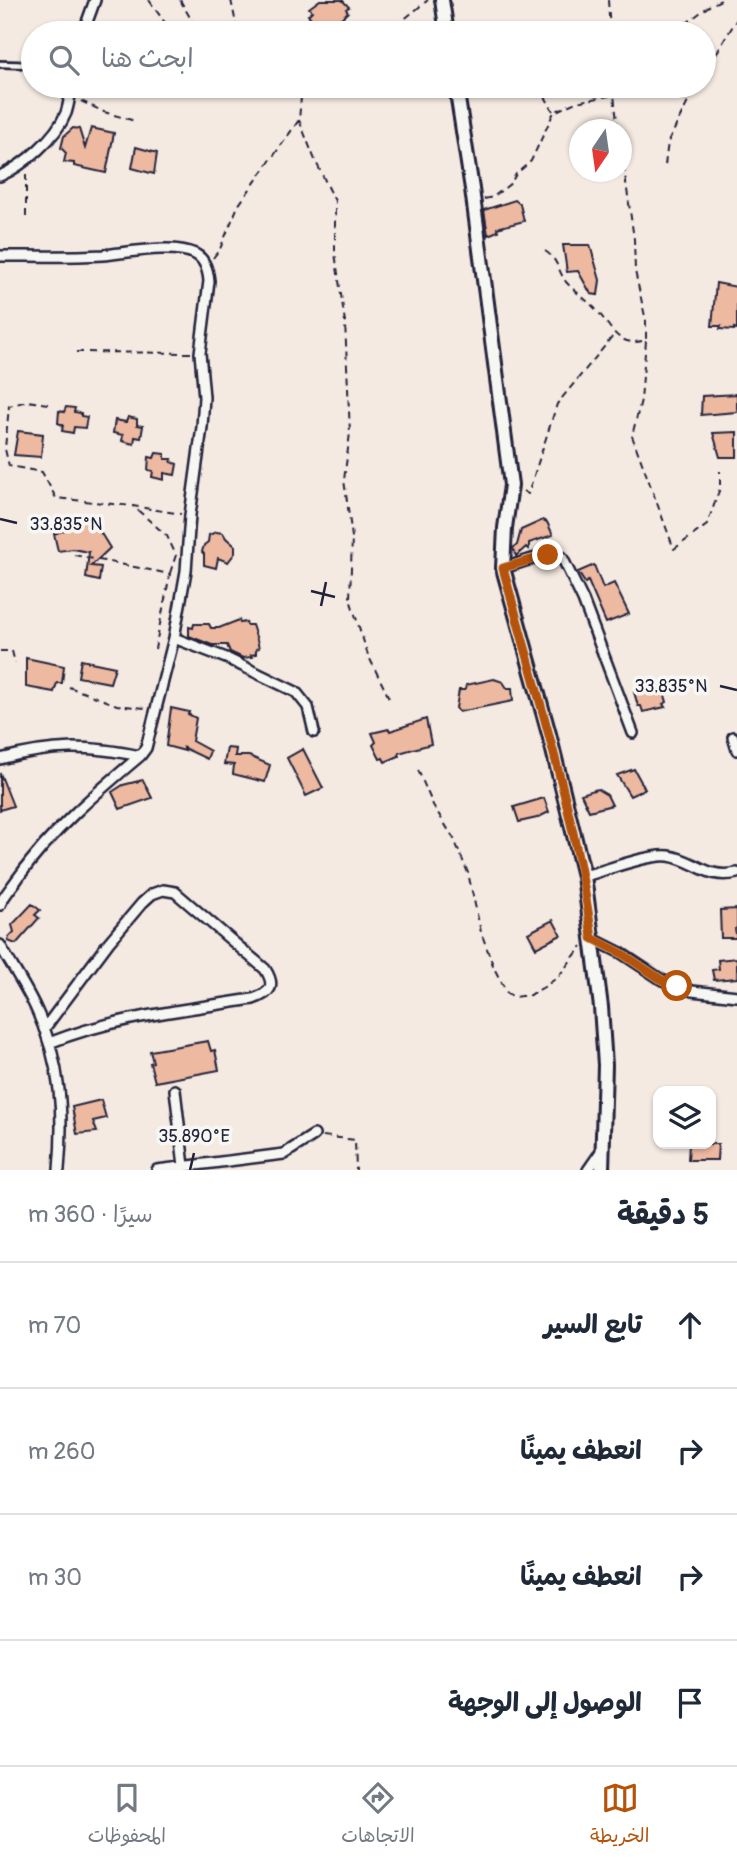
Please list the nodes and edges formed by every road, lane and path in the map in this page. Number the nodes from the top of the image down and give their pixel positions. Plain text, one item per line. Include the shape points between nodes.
1 (95, 0) edge
2 (149, 0) edge
3 (180, 0) edge
4 (231, 0) edge
5 (428, 0) edge
6 (442, 0) edge
7 (608, 0) edge
8 (721, 0) edge
9 (737, 19) edge
10 (87, 21) edge
11 (164, 21) edge
12 (192, 21) edge
13 (235, 21) edge
14 (402, 21) edge
15 (445, 21) edge
16 (609, 21) edge
17 (689, 21) edge
18 (716, 54) edge
19 (0, 64) edge
20 (21, 65) edge
21 (69, 98) edge
22 (82, 98) edge
23 (301, 98) edge
24 (458, 98) edge
25 (546, 98) edge
26 (598, 98) edge
27 (614, 98) edge
28 (690, 98) edge
29 (554, 112) junction
30 (617, 119) edge
31 (299, 120) junction
32 (135, 121) dead end
33 (25, 161) junction
34 (665, 165) dead end
35 (0, 176) edge
36 (625, 182) edge
37 (484, 200) dead end
38 (26, 222) dead end
39 (545, 251) dead end
40 (0, 256) edge
41 (206, 267) junction
42 (614, 334) junction
43 (646, 340) junction
44 (76, 352) dead end
45 (200, 353) junction
46 (48, 404) dead end
47 (720, 471) dead end
48 (511, 485) junction
49 (133, 506) junction
50 (190, 515) junction
51 (74, 555) dead end
52 (503, 568) junction
53 (170, 574) junction
54 (174, 638) junction
55 (155, 649) dead end
56 (0, 651) edge
57 (15, 663) dead end
58 (69, 687) dead end
59 (391, 702) dead end
60 (156, 709) junction
61 (314, 732) dead end
62 (633, 733) dead end
63 (733, 737) dead end
64 (737, 750) edge
65 (140, 755) junction
66 (0, 759) edge
67 (418, 770) dead end
68 (737, 873) edge
69 (584, 876) junction
70 (0, 905) edge
71 (592, 938) junction
72 (0, 945) edge
73 (737, 996) edge
74 (44, 1029) junction
75 (49, 1043) junction
76 (174, 1090) dead end
77 (314, 1135) joint
78 (602, 1150) junction
79 (184, 1166) junction
80 (59, 1170) edge
81 (157, 1170) edge
82 (356, 1170) edge
83 (587, 1170) edge
84 (602, 1170) edge

1 - 10 street
2 - 11 path
3 - 12 path
4 - 13 path
5 - 14 path
6 - 15 street
7 - 16 path
8 - 17 path
9 - 18 path
19 - 20 lane
21 - 33 street via 56,129
22 - 32 path via 104,112
23 - 31 path
24 - 48 street
25 - 29 path
26 - 29 path
27 - 30 path
28 - 34 path via 668,142
29 - 37 path via 531,161 511,183
31 - 41 path via 238,206 220,248
31 - 59 path via 335,201 350,433 344,480 352,537 350,599 368,654
33 - 35 street
33 - 38 path
36 - 43 path
39 - 42 path via 554,256 565,281
40 - 41 street via 173,250 192,253
41 - 45 street via 209,281
42 - 43 path via 621,339
42 - 48 path via 557,404 528,494
43 - 47 path via 641,400 632,436 674,549 707,524 720,488
44 - 45 path
45 - 50 street via 203,417
46 - 49 path via 27,401 9,407 5,449 9,466 42,472 56,498
48 - 52 street
49 - 50 path
49 - 53 path via 167,536 176,555
50 - 54 street
51 - 53 path
52 - 62 street via 541,556 562,557
52 - 69 street
53 - 55 path
54 - 60 street
54 - 61 street via 296,692 308,707
56 - 57 path via 12,651
58 - 60 path via 117,705
60 - 65 street
63 - 64 street
65 - 66 street via 57,747
65 - 70 street via 53,834
67 - 71 path via 454,839 481,932 507,993 530,995 544,987
68 - 69 street via 710,874 659,855
69 - 71 street
71 - 73 street via 662,980 692,991
71 - 78 street via 605,1065
72 - 74 street
74 - 75 street
74 - 75 street via 142,903 163,890 175,892 271,978 270,989 253,999 129,1019
75 - 80 street via 61,1094
76 - 79 street
77 - 79 street via 284,1154
77 - 82 path via 355,1140
78 - 83 street
78 - 84 street
79 - 81 street

